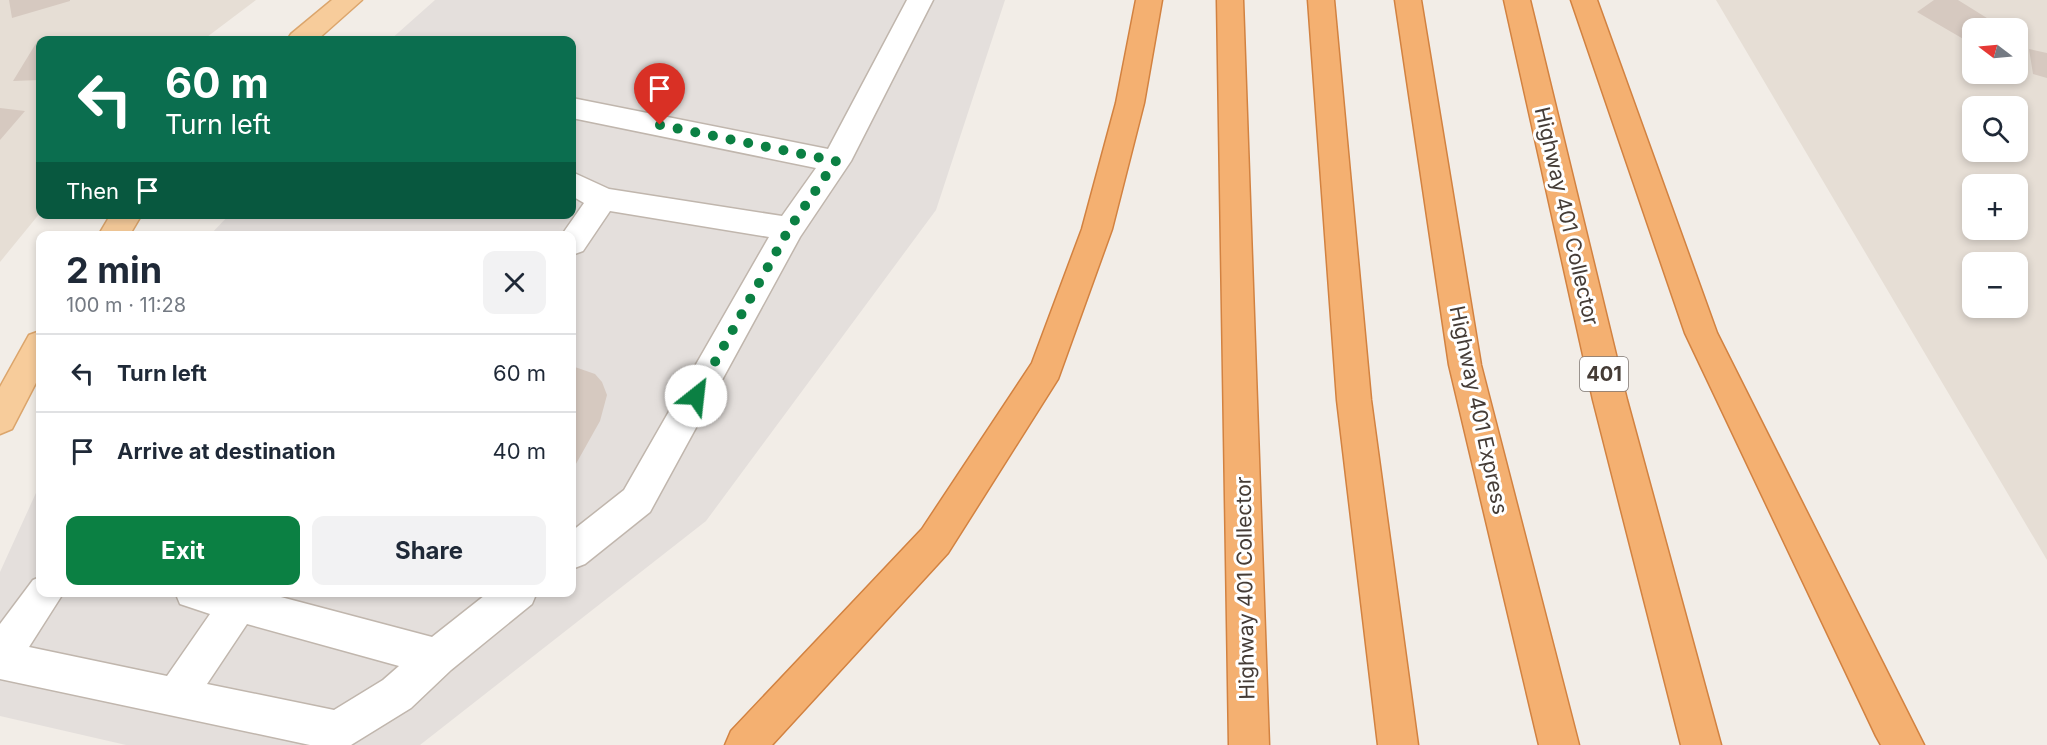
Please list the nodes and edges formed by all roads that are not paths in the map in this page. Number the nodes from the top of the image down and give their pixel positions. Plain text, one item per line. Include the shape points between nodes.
1 (349, 0) edge
2 (920, 0) edge
3 (1149, 0) edge
4 (1230, 0) edge
5 (1321, 0) edge
6 (1408, 0) edge
7 (1517, 0) edge
8 (1584, 0) edge
9 (305, 36) edge
10 (576, 109) edge
11 (836, 161) junction
12 (576, 185) edge
13 (603, 199) junction
14 (789, 229) junction
15 (576, 237) edge
16 (36, 352) edge
17 (0, 419) edge
18 (576, 549) edge
19 (43, 597) edge
20 (513, 597) edge
21 (240, 598) edge
22 (437, 657) junction
23 (0, 658) edge
24 (176, 696) junction
25 (745, 745) edge
26 (1249, 745) edge
27 (1398, 745) edge
28 (1559, 745) edge
29 (1701, 745) edge
30 (1904, 745) edge

1 - 9 main road
2 - 11 lane
3 - 25 highway via 1130,103 1097,229 1046,369 935,541
4 - 26 highway, Highway 401 Collector
5 - 27 highway via 1354,400
6 - 28 highway, Highway 401 Express via 1465,364
7 - 29 highway, Highway 401 Collector / 401 via 1610,400
8 - 30 highway via 1701,333
10 - 11 lane
11 - 14 lane
12 - 13 lane
13 - 14 lane
13 - 15 lane
14 - 18 lane via 638,501
16 - 17 main road
19 - 23 lane
20 - 22 lane
21 - 22 lane
21 - 24 lane
22 - 24 lane via 397,694 337,731
23 - 24 lane

